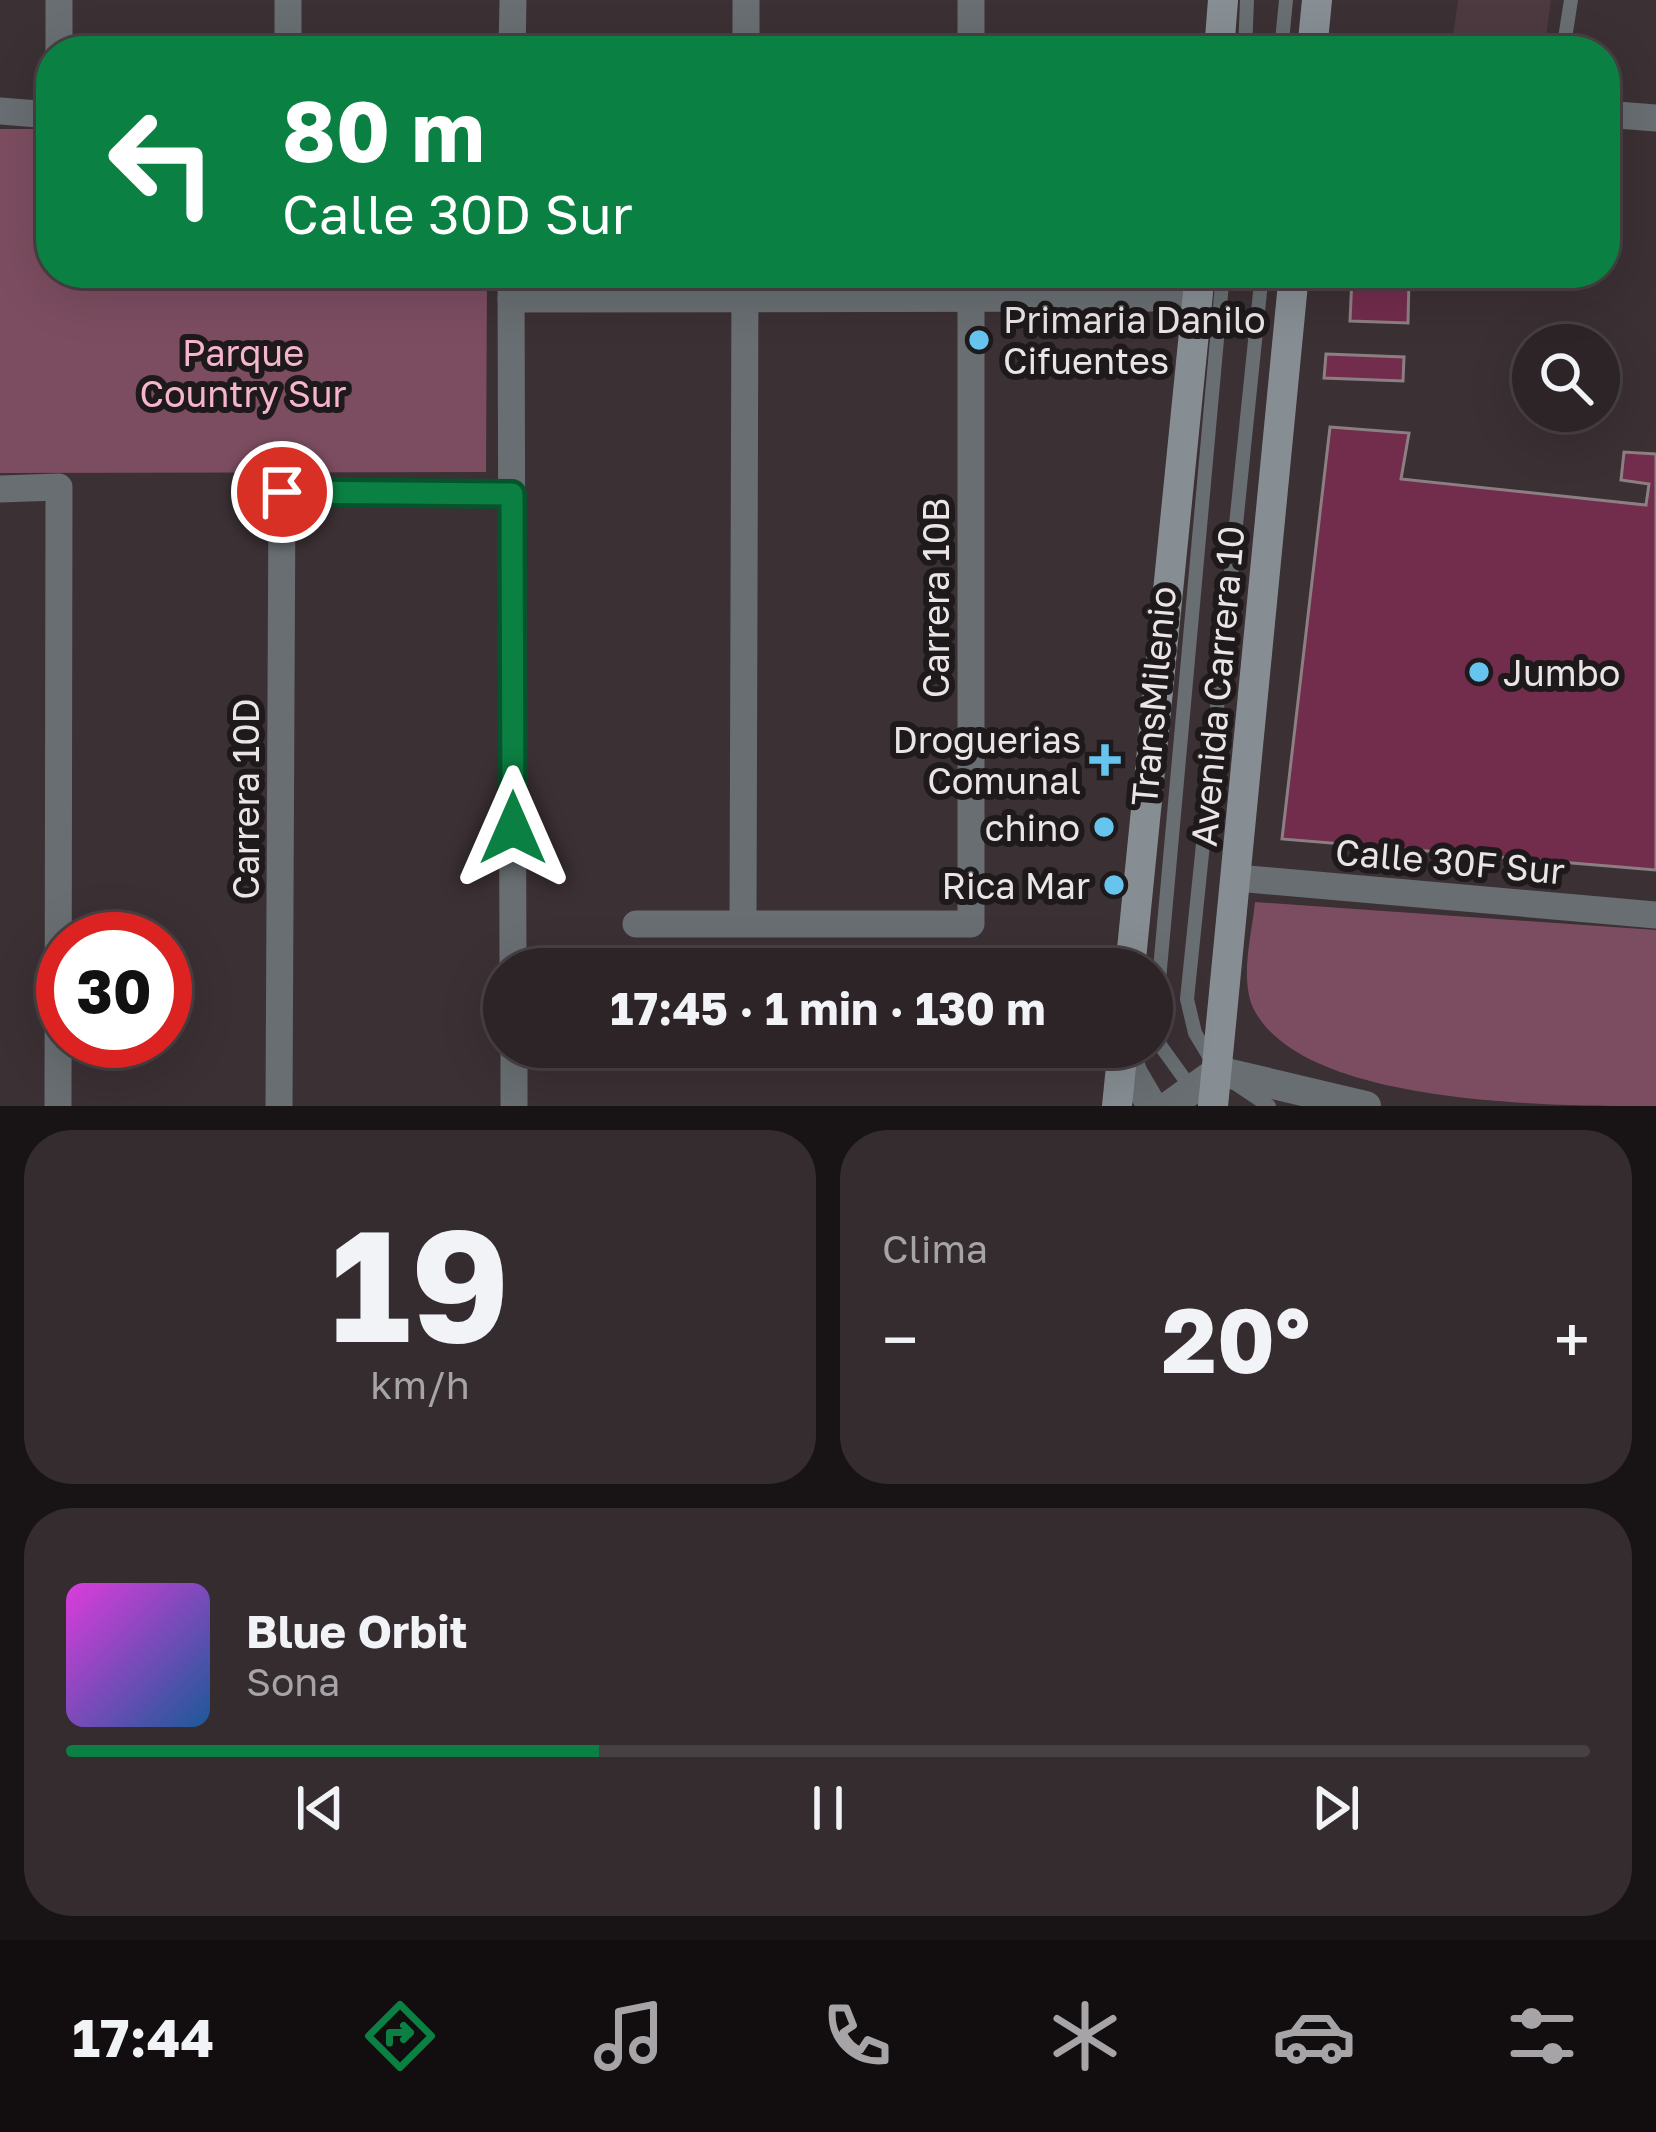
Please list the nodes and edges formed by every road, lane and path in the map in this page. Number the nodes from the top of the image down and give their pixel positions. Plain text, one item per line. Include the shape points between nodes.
1 (59, 0) edge
2 (288, 0) edge
3 (513, 0) edge
4 (746, 0) edge
5 (971, 0) edge
6 (1223, 0) edge
7 (1247, 0) edge
8 (1286, 0) edge
9 (1318, 0) edge
10 (1571, 0) edge
11 (59, 36) edge
12 (288, 36) edge
13 (512, 36) edge
14 (746, 36) edge
15 (971, 36) edge
16 (1221, 36) edge
17 (1246, 36) edge
18 (1282, 36) edge
19 (1314, 36) edge
20 (1565, 36) edge
21 (0, 111) edge
22 (36, 114) edge
23 (1620, 115) edge
24 (1656, 118) edge
25 (511, 288) edge
26 (745, 288) edge
27 (971, 288) edge
28 (1199, 288) edge
29 (1222, 288) edge
30 (1260, 288) edge
31 (1293, 288) edge
32 (0, 489) edge
33 (512, 494) junction
34 (1238, 878) junction
35 (1656, 915) edge
36 (743, 923) junction
37 (636, 924) dead end
38 (513, 948) edge
39 (1132, 948) edge
40 (514, 1068) edge
41 (1122, 1068) edge
42 (1131, 1068) edge
43 (1218, 1071) junction
44 (1196, 1102) edge
45 (58, 1106) edge
46 (279, 1106) edge
47 (514, 1106) edge
48 (1117, 1106) edge
49 (1152, 1106) edge
50 (1269, 1106) edge
51 (1366, 1106) edge

1 - 11 street
2 - 12 street
3 - 13 street
4 - 14 street
5 - 15 street
6 - 16 main road
7 - 17 lane
8 - 18 lane
9 - 19 main road
10 - 20 lane
21 - 22 street
23 - 24 street
25 - 33 street
26 - 36 street
27 - 36 street, Carrera 10B via 971,924
28 - 39 main road, Avenida Carrera 10
29 - 44 lane, TransMilenio via 1156,1012 1160,1045
30 - 43 lane, TransMilenio via 1187,999 1195,1033
31 - 34 main road, Avenida Carrera 10
32 - 45 street via 59,487
33 - 38 street
33 - 46 street, Carrera 10D via 282,492
34 - 35 street, Calle 30F Sur
34 - 43 main road, Avenida Carrera 10
36 - 37 street
40 - 47 street
41 - 48 main road
42 - 49 street
43 - 44 main road, Avenida Carrera 10
43 - 50 lane, TransMilenio
43 - 51 street

